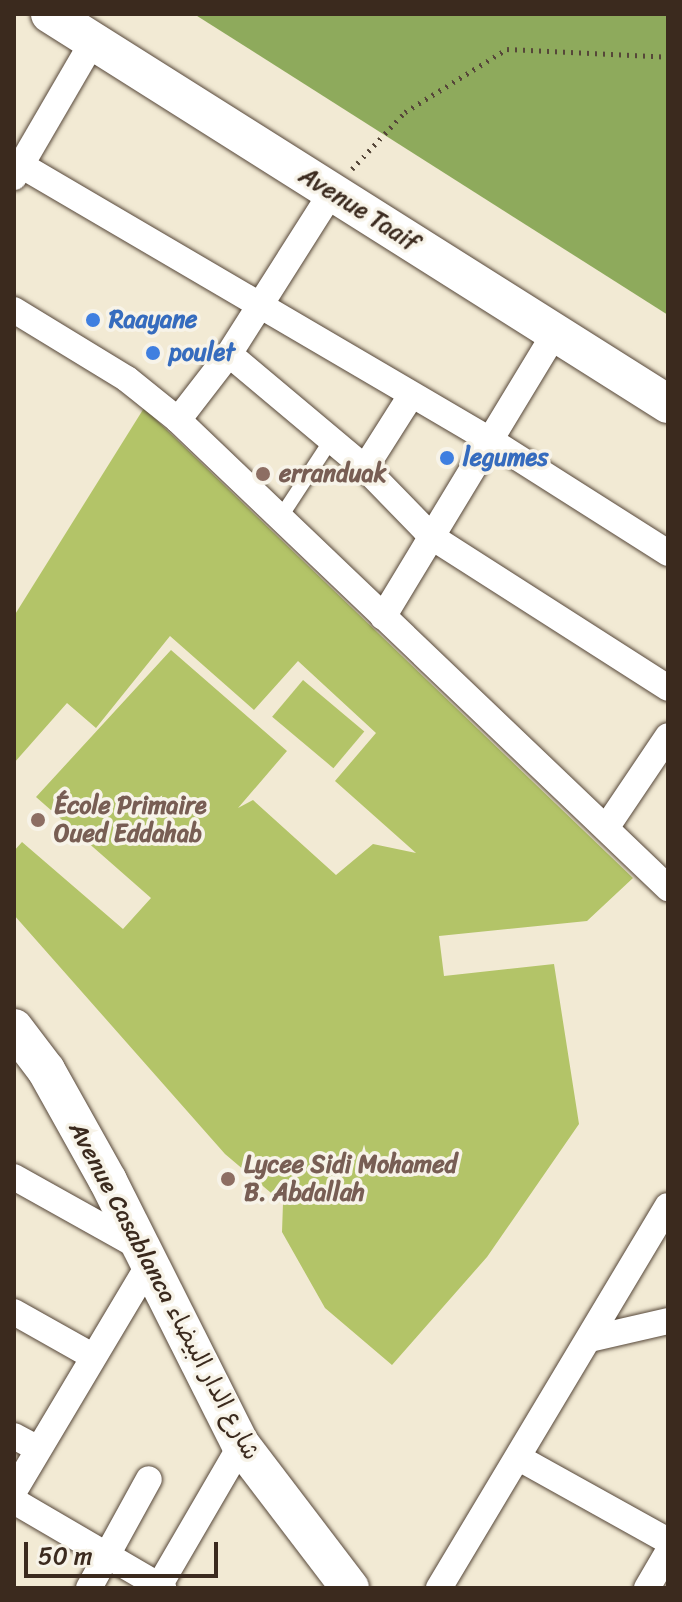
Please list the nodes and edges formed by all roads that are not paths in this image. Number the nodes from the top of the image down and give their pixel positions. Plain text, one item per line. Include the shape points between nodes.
1 (50, 14) edge
2 (93, 41) junction
3 (16, 168) edge
4 (332, 192) junction
5 (259, 306) junction
6 (14, 310) edge
7 (555, 333) junction
8 (229, 354) junction
9 (410, 397) junction
10 (668, 404) edge
11 (178, 420) junction
12 (331, 440) junction
13 (490, 440) junction
14 (365, 468) junction
15 (280, 518) junction
16 (432, 537) junction
17 (668, 553) edge
18 (383, 617) junction
19 (668, 688) edge
20 (666, 744) edge
21 (608, 825) junction
22 (668, 888) edge
23 (14, 1028) edge
24 (14, 1177) edge
25 (668, 1206) edge
26 (144, 1257) junction
27 (14, 1312) edge
28 (668, 1321) edge
29 (590, 1339) junction
30 (92, 1356) junction
31 (14, 1436) edge
32 (241, 1445) junction
33 (38, 1449) junction
34 (519, 1458) junction
35 (149, 1479) dead end
36 (14, 1491) edge
37 (14, 1501) edge
38 (668, 1541) edge
39 (668, 1552) edge
40 (107, 1557) junction
41 (161, 1587) edge
42 (89, 1588) edge
43 (350, 1588) edge
44 (439, 1588) edge
45 (647, 1588) edge

1 - 2 street, Avenue Taaif
2 - 3 street
2 - 4 street, Avenue Taaif
3 - 5 street
4 - 5 street
4 - 7 street, Avenue Taaif
5 - 8 street
5 - 9 street
6 - 11 street via 127,379
7 - 10 street, Avenue Taaif
7 - 13 street
8 - 11 street
8 - 12 street
9 - 13 street
9 - 14 street
11 - 15 street
12 - 14 street
12 - 15 lane
13 - 16 street
13 - 17 street
14 - 16 street
15 - 18 street
16 - 18 street
16 - 19 street
18 - 21 street
20 - 21 street
21 - 22 street
23 - 26 street, Avenue Casablanca شارع الدار البيضاء via 54,1084
24 - 26 street
25 - 29 street
26 - 30 street
26 - 32 street, Avenue Casablanca شارع الدار البيضاء
27 - 30 street
28 - 29 street
29 - 34 street
30 - 33 street
31 - 33 street
32 - 41 street
32 - 43 street, Avenue Casablanca شارع الدار البيضاء
33 - 36 street
34 - 38 street
34 - 44 street
35 - 40 street
37 - 40 street
39 - 45 street
40 - 41 street
40 - 42 street

